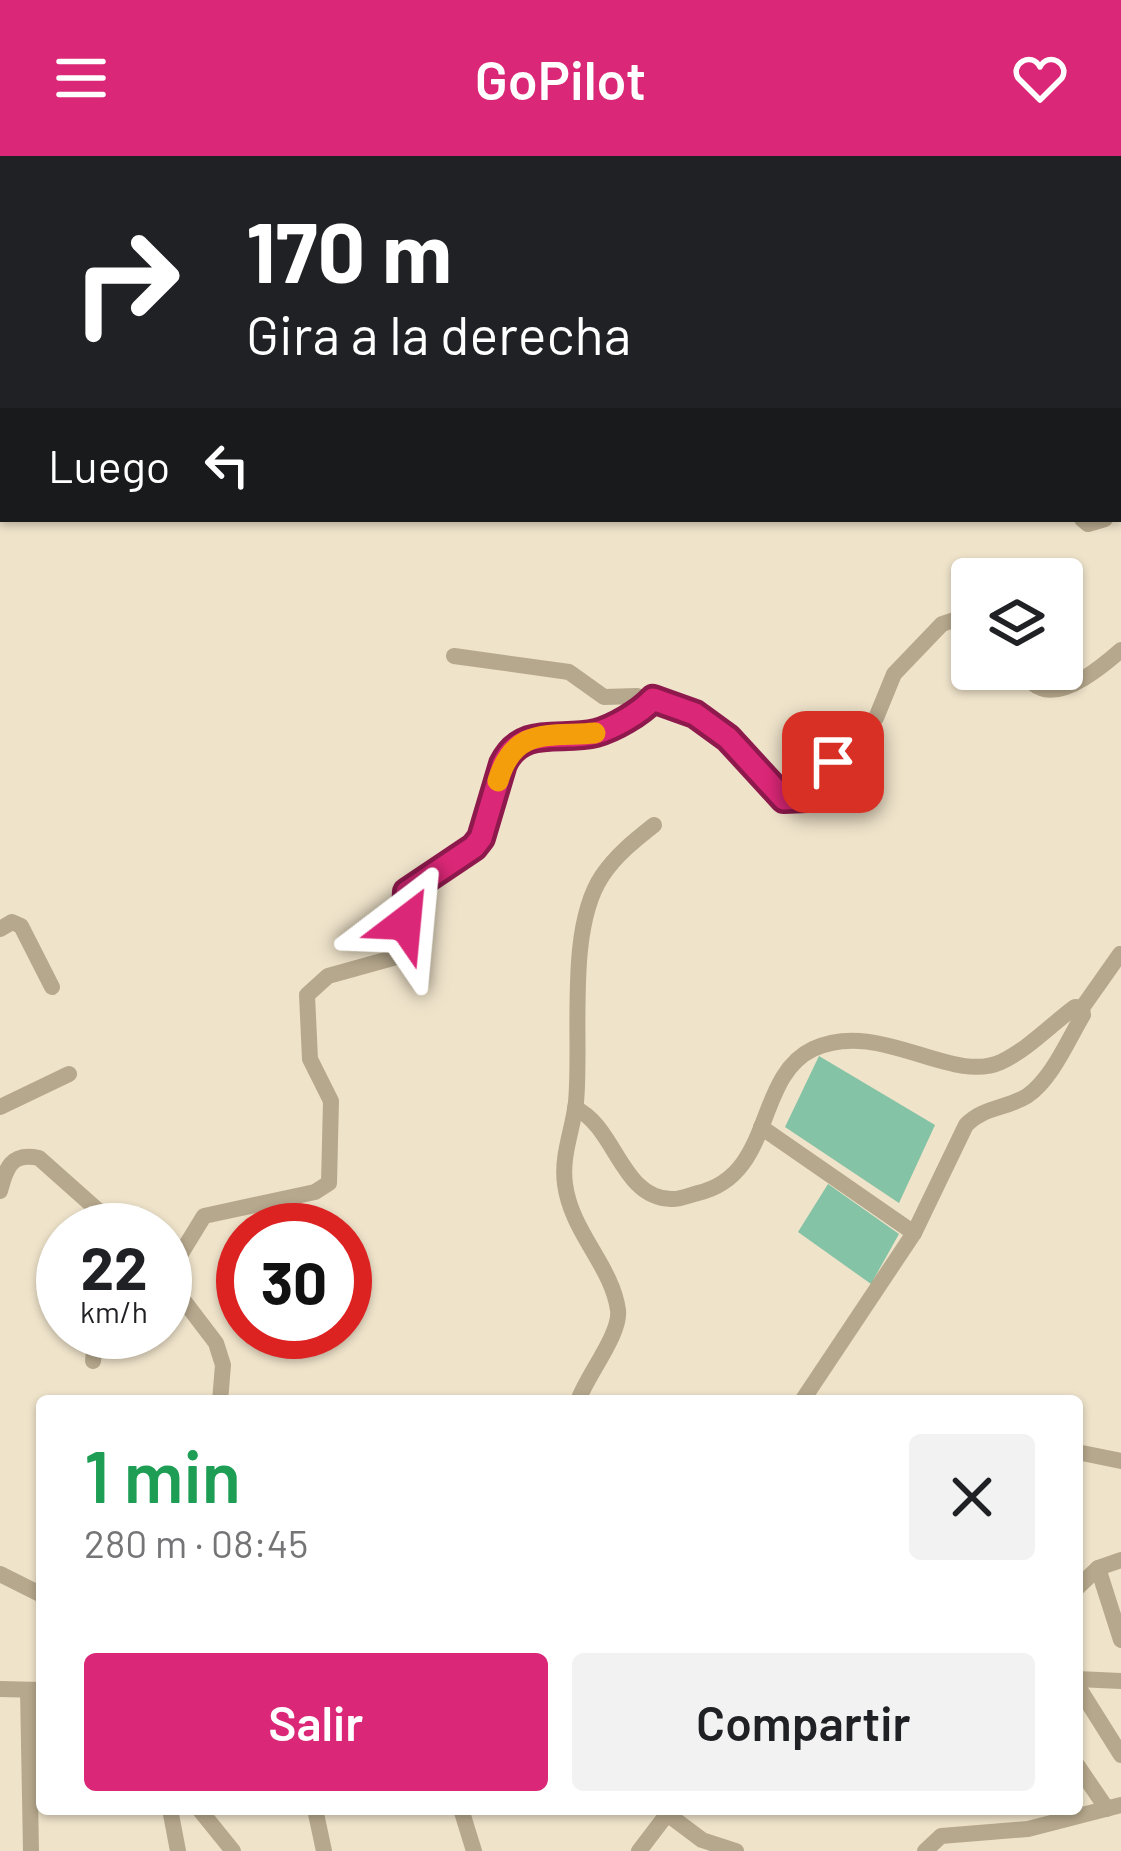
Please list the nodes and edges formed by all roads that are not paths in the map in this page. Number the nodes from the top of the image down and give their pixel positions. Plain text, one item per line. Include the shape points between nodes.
1 (951, 620) edge
2 (1121, 650) edge
3 (454, 656) dead end
4 (1083, 675) edge
5 (653, 699) junction
6 (654, 824) dead end
7 (0, 929) edge
8 (1120, 954) edge
9 (52, 987) dead end
10 (1082, 1007) junction
11 (69, 1074) dead end
12 (0, 1107) edge
13 (575, 1108) junction
14 (761, 1126) junction
15 (4, 1162) edge
16 (0, 1191) edge
17 (87, 1203) edge
18 (914, 1233) junction
19 (192, 1235) edge
20 (192, 1311) edge
21 (220, 1395) edge
22 (580, 1395) edge
23 (806, 1395) edge
24 (1083, 1453) edge
25 (1121, 1462) edge
26 (1121, 1560) edge
27 (1098, 1568) junction
28 (0, 1574) edge
29 (1083, 1582) edge
30 (36, 1591) edge
31 (1121, 1640) edge
32 (1121, 1681) edge
33 (1083, 1682) edge
34 (0, 1689) edge
35 (35, 1690) edge
36 (1083, 1692) edge
37 (1121, 1755) edge
38 (1083, 1772) edge
39 (36, 1776) edge
40 (1114, 1807) edge
41 (171, 1815) edge
42 (204, 1815) edge
43 (316, 1815) edge
44 (463, 1815) edge
45 (666, 1815) edge
46 (674, 1815) edge
47 (1083, 1815) edge
48 (1083, 1815) edge
49 (31, 1851) edge
50 (178, 1851) edge
51 (233, 1851) edge
52 (324, 1851) edge
53 (474, 1851) edge
54 (639, 1851) edge
55 (736, 1851) edge
56 (925, 1851) edge

1 - 5 street via 892,677 876,718 802,800 778,795 743,752 695,714
2 - 4 street
3 - 5 street via 569,672 604,697
5 - 19 street via 595,733 552,733 507,755 481,838 407,892 400,956 328,976 307,994 310,1059 332,1101 329,1183 204,1216
6 - 13 street via 599,880 584,931
7 - 9 street via 22,926
8 - 10 street
10 - 14 street via 1000,1063 958,1063 864,1038 810,1050 789,1065
10 - 18 street via 1040,1085 966,1125
11 - 12 street
13 - 14 street via 601,1127 646,1193 672,1200 713,1190 739,1173
13 - 22 street via 564,1182 575,1225 618,1312 615,1334
14 - 18 street
15 - 16 street
15 - 17 street via 39,1158
18 - 23 street
20 - 21 street via 216,1343
24 - 25 street
26 - 27 street
27 - 29 street
27 - 31 street
28 - 30 street
32 - 33 street
34 - 35 street
35 - 39 street
36 - 37 street
38 - 40 street
39 - 49 street
40 - 47 street
41 - 50 street
42 - 51 street
43 - 52 street
44 - 53 street
45 - 54 street
46 - 55 street via 702,1840
48 - 56 street via 941,1836

